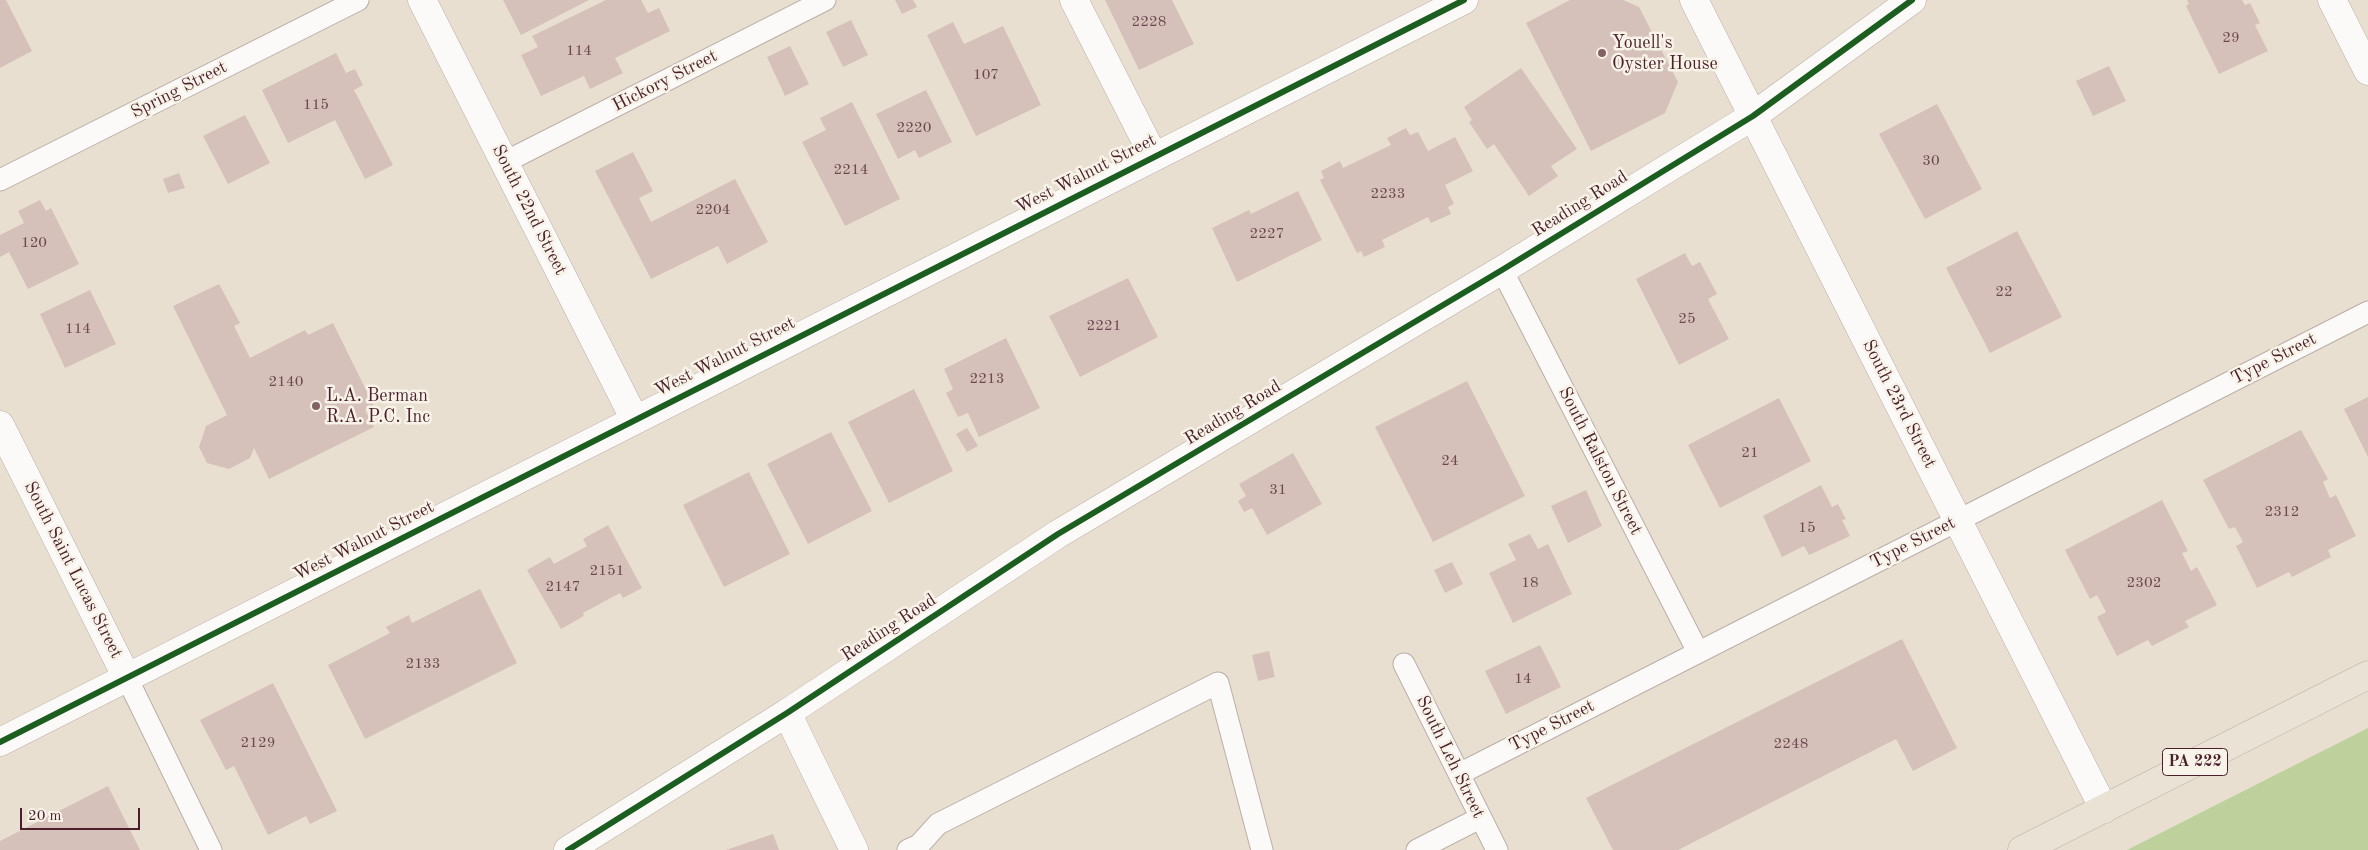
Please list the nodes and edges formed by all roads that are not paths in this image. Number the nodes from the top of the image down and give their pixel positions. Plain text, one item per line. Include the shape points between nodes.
1 (358, 0) edge
2 (422, 0) edge
3 (825, 0) edge
4 (1074, 0) edge
5 (1464, 0) edge
6 (1694, 0) edge
7 (1912, 0) edge
8 (2332, 0) edge
9 (2368, 71) edge
10 (1753, 116) junction
11 (1154, 157) junction
12 (505, 162) junction
13 (0, 180) edge
14 (1502, 270) junction
15 (2368, 312) edge
16 (635, 420) junction
17 (0, 425) edge
18 (1958, 520) junction
19 (1698, 652) junction
20 (1404, 664) dead end
21 (2368, 675) edge
22 (127, 678) junction
23 (787, 713) junction
24 (0, 742) edge
25 (1459, 774) junction
26 (2104, 809) junction
27 (1480, 818) junction
28 (210, 850) edge
29 (568, 850) edge
30 (854, 850) edge
31 (908, 850) edge
32 (1262, 850) edge
33 (1417, 850) edge
34 (1496, 850) edge
35 (2022, 850) edge

1 - 13 lane, Spring Street
2 - 12 street, South 22nd Street
3 - 12 lane, Hickory Street
4 - 11 street
5 - 11 street, West Walnut Street
6 - 10 street, South 23rd Street
7 - 10 street, Reading Road
8 - 9 street
10 - 14 street, Reading Road
10 - 18 street, South 23rd Street
11 - 16 street, West Walnut Street
12 - 16 street, South 22nd Street
14 - 19 lane, South Ralston Street
14 - 23 street, Reading Road via 1058,534
15 - 18 lane, Type Street
16 - 22 street, West Walnut Street
17 - 22 street, South Saint Lucas Street
18 - 19 lane, Type Street
18 - 26 street, South 23rd Street
19 - 25 lane, Type Street
20 - 25 lane, South Leh Street
21 - 26 main road, PA 222
22 - 24 street, West Walnut Street
22 - 28 lane, South Saint Lucas Street
23 - 29 street, Reading Road
23 - 30 street
25 - 27 lane, South Leh Street
26 - 35 main road, PA 222
27 - 33 lane
27 - 34 lane, South Leh Street
31 - 32 lane via 919,845 938,824 1218,683

